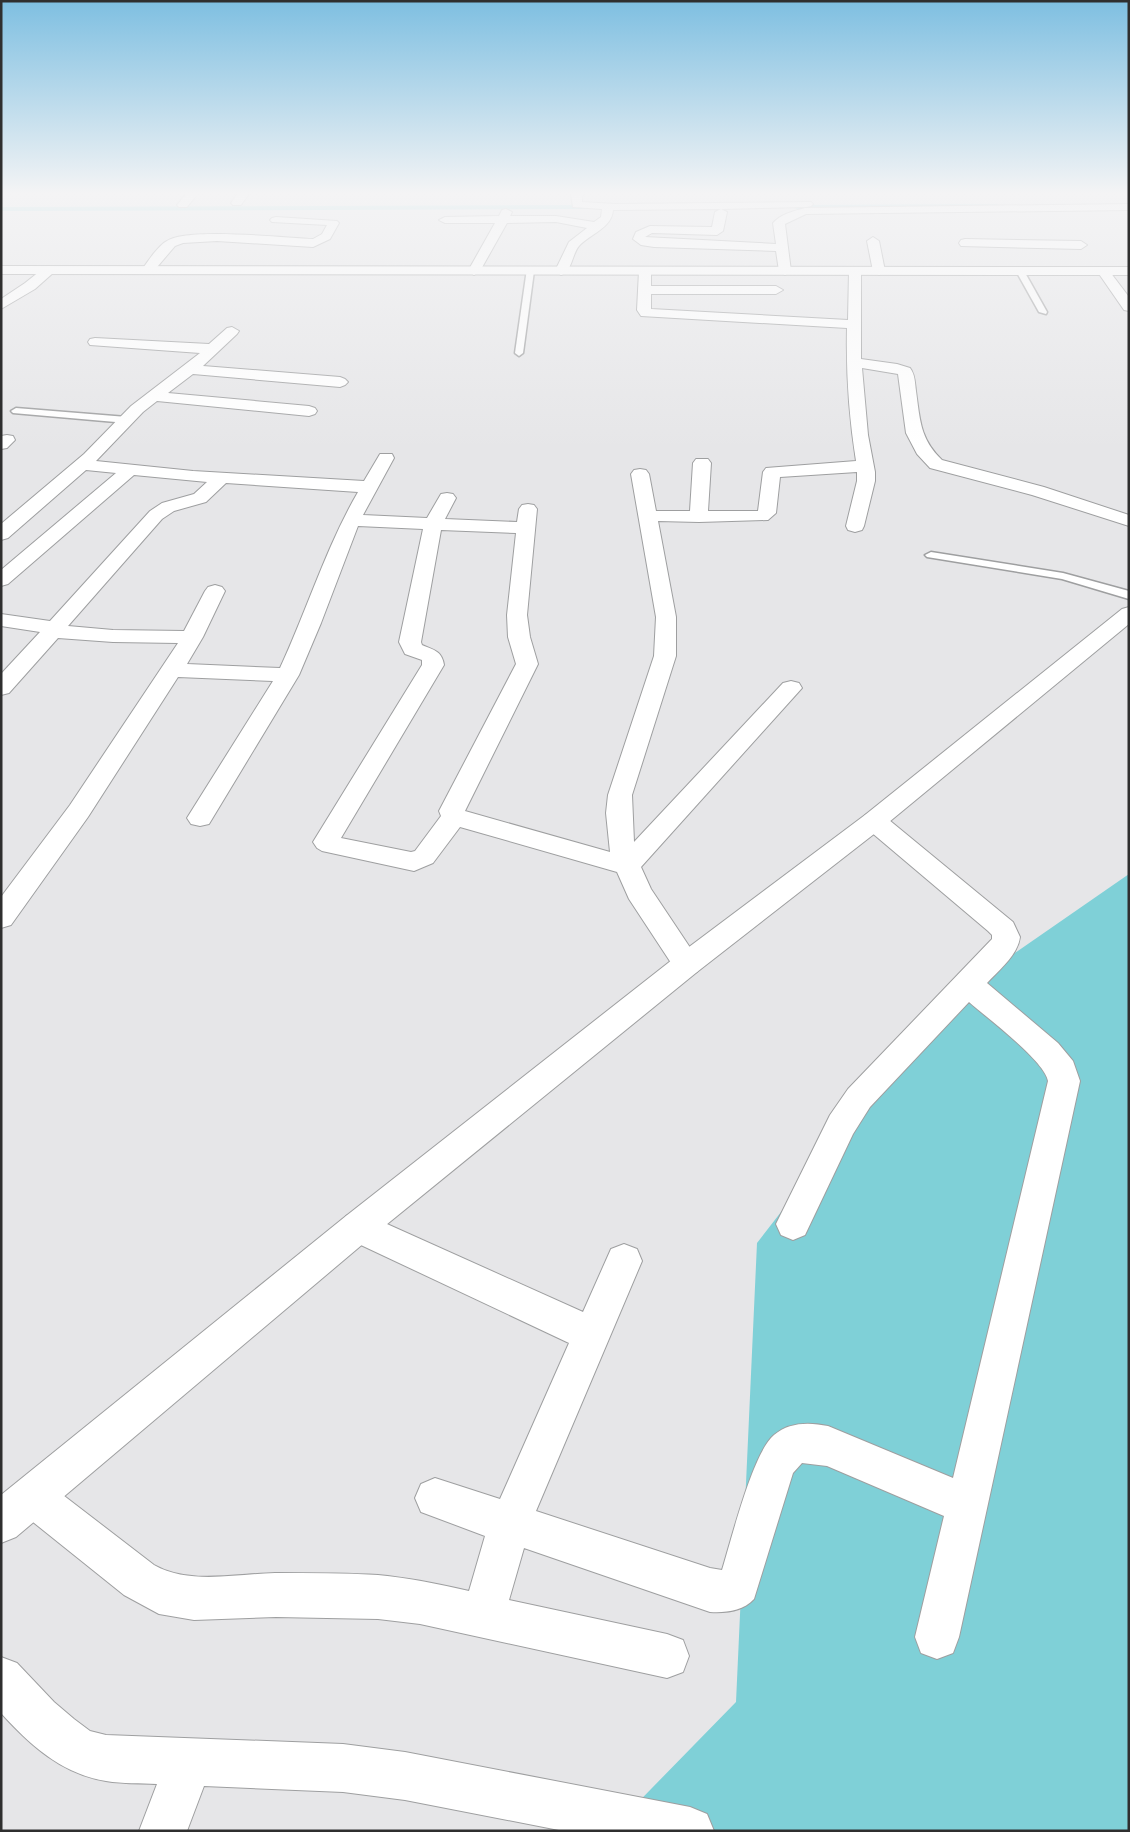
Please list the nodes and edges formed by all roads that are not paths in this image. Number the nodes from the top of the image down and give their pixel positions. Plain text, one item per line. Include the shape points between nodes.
1 (40, 277) edge
2 (529, 277) edge
3 (645, 277) edge
4 (777, 277) edge
5 (855, 277) edge
6 (1024, 277) edge
7 (1108, 277) edge
8 (645, 290) junction
9 (776, 290) junction
10 (780, 305) dead end
11 (1, 306) edge
12 (1129, 307) edge
13 (1043, 312) dead end
14 (854, 324) junction
15 (147, 331) dead end
16 (232, 331) dead end
17 (95, 342) dead end
18 (133, 344) junction
19 (213, 349) junction
20 (519, 353) dead end
21 (116, 359) dead end
22 (854, 363) junction
23 (190, 369) junction
24 (340, 382) dead end
25 (153, 396) junction
26 (16, 411) dead end
27 (309, 411) dead end
28 (127, 420) junction
29 (386, 458) dead end
30 (702, 463) dead end
31 (83, 465) junction
32 (865, 466) junction
33 (130, 470) junction
34 (640, 474) dead end
35 (221, 478) junction
36 (369, 487) junction
37 (447, 498) dead end
38 (648, 516) junction
39 (699, 517) junction
40 (351, 520) junction
41 (1129, 521) edge
42 (433, 524) junction
43 (854, 526) dead end
44 (1, 534) edge
45 (932, 555) dead end
46 (1, 580) edge
47 (215, 591) dead end
48 (1129, 595) edge
49 (1129, 613) edge
50 (1, 620) edge
51 (54, 630) junction
52 (192, 637) junction
53 (172, 670) junction
54 (288, 675) junction
55 (1, 688) edge
56 (791, 688) dead end
57 (454, 817) junction
58 (200, 818) dead end
59 (874, 821) junction
60 (628, 866) junction
61 (1, 918) edge
62 (687, 964) junction
63 (967, 983) junction
64 (793, 1224) dead end
65 (358, 1227) junction
66 (624, 1261) dead end
67 (592, 1335) junction
68 (32, 1496) junction
69 (435, 1498) dead end
70 (967, 1505) junction
71 (1, 1522) edge
72 (510, 1523) junction
73 (483, 1616) junction
74 (937, 1637) dead end
75 (667, 1656) dead end
76 (1, 1678) edge
77 (189, 1762) junction
78 (163, 1831) edge
79 (690, 1831) edge

1 - 11 street
2 - 20 lane
3 - 8 street
4 - 9 street
5 - 14 street
6 - 13 lane
7 - 12 street
8 - 9 street
8 - 14 street via 644,311 648,313
9 - 10 street
14 - 22 street
15 - 18 street
16 - 19 street
17 - 18 street
18 - 19 street
18 - 21 street
19 - 23 street
22 - 32 street
22 - 41 street via 905,371 912,428 925,454 936,464 1038,491
23 - 24 street
23 - 25 street
25 - 27 street
25 - 28 street
26 - 28 lane
28 - 31 street
29 - 36 street
30 - 39 street
31 - 33 street
31 - 44 street
32 - 39 street via 774,471 770,475 766,515 752,518
32 - 43 street via 866,481
33 - 35 street
33 - 46 street
34 - 38 street
35 - 36 street
35 - 51 street via 200,498 168,507 156,515
36 - 40 street
37 - 42 street
38 - 39 street
38 - 60 street via 666,617 666,639 665,656 620,794 621,843
40 - 42 street
40 - 54 street
42 - 57 street via 527,518 517,622 518,637 527,664 454,808
42 - 57 street via 410,642 413,649 432,656 433,665 326,842 414,862 424,857
45 - 48 lane via 1063,576
47 - 52 street
49 - 59 street
50 - 51 street
51 - 52 street via 113,636
51 - 55 street
52 - 53 street
53 - 54 street
53 - 61 street via 79,811
54 - 58 street
56 - 60 street
57 - 60 street
59 - 62 street
59 - 63 street via 1004,930 1007,936 1004,946
60 - 62 street via 640,892
62 - 65 street
63 - 64 street via 860,1098 841,1125
63 - 70 street via 1047,1052 1062,1070 1064,1081
65 - 67 street
65 - 68 street
66 - 67 street
67 - 72 street
68 - 71 street
68 - 73 street via 159,1592 194,1598 378,1597 420,1602
69 - 72 street
70 - 72 street via 828,1446 797,1443 784,1450 776,1464 739,1584 723,1592
70 - 74 street
72 - 73 street
73 - 75 street
76 - 77 street via 57,1737 81,1751 106,1758
77 - 78 street
77 - 79 street via 343,1768 405,1776

